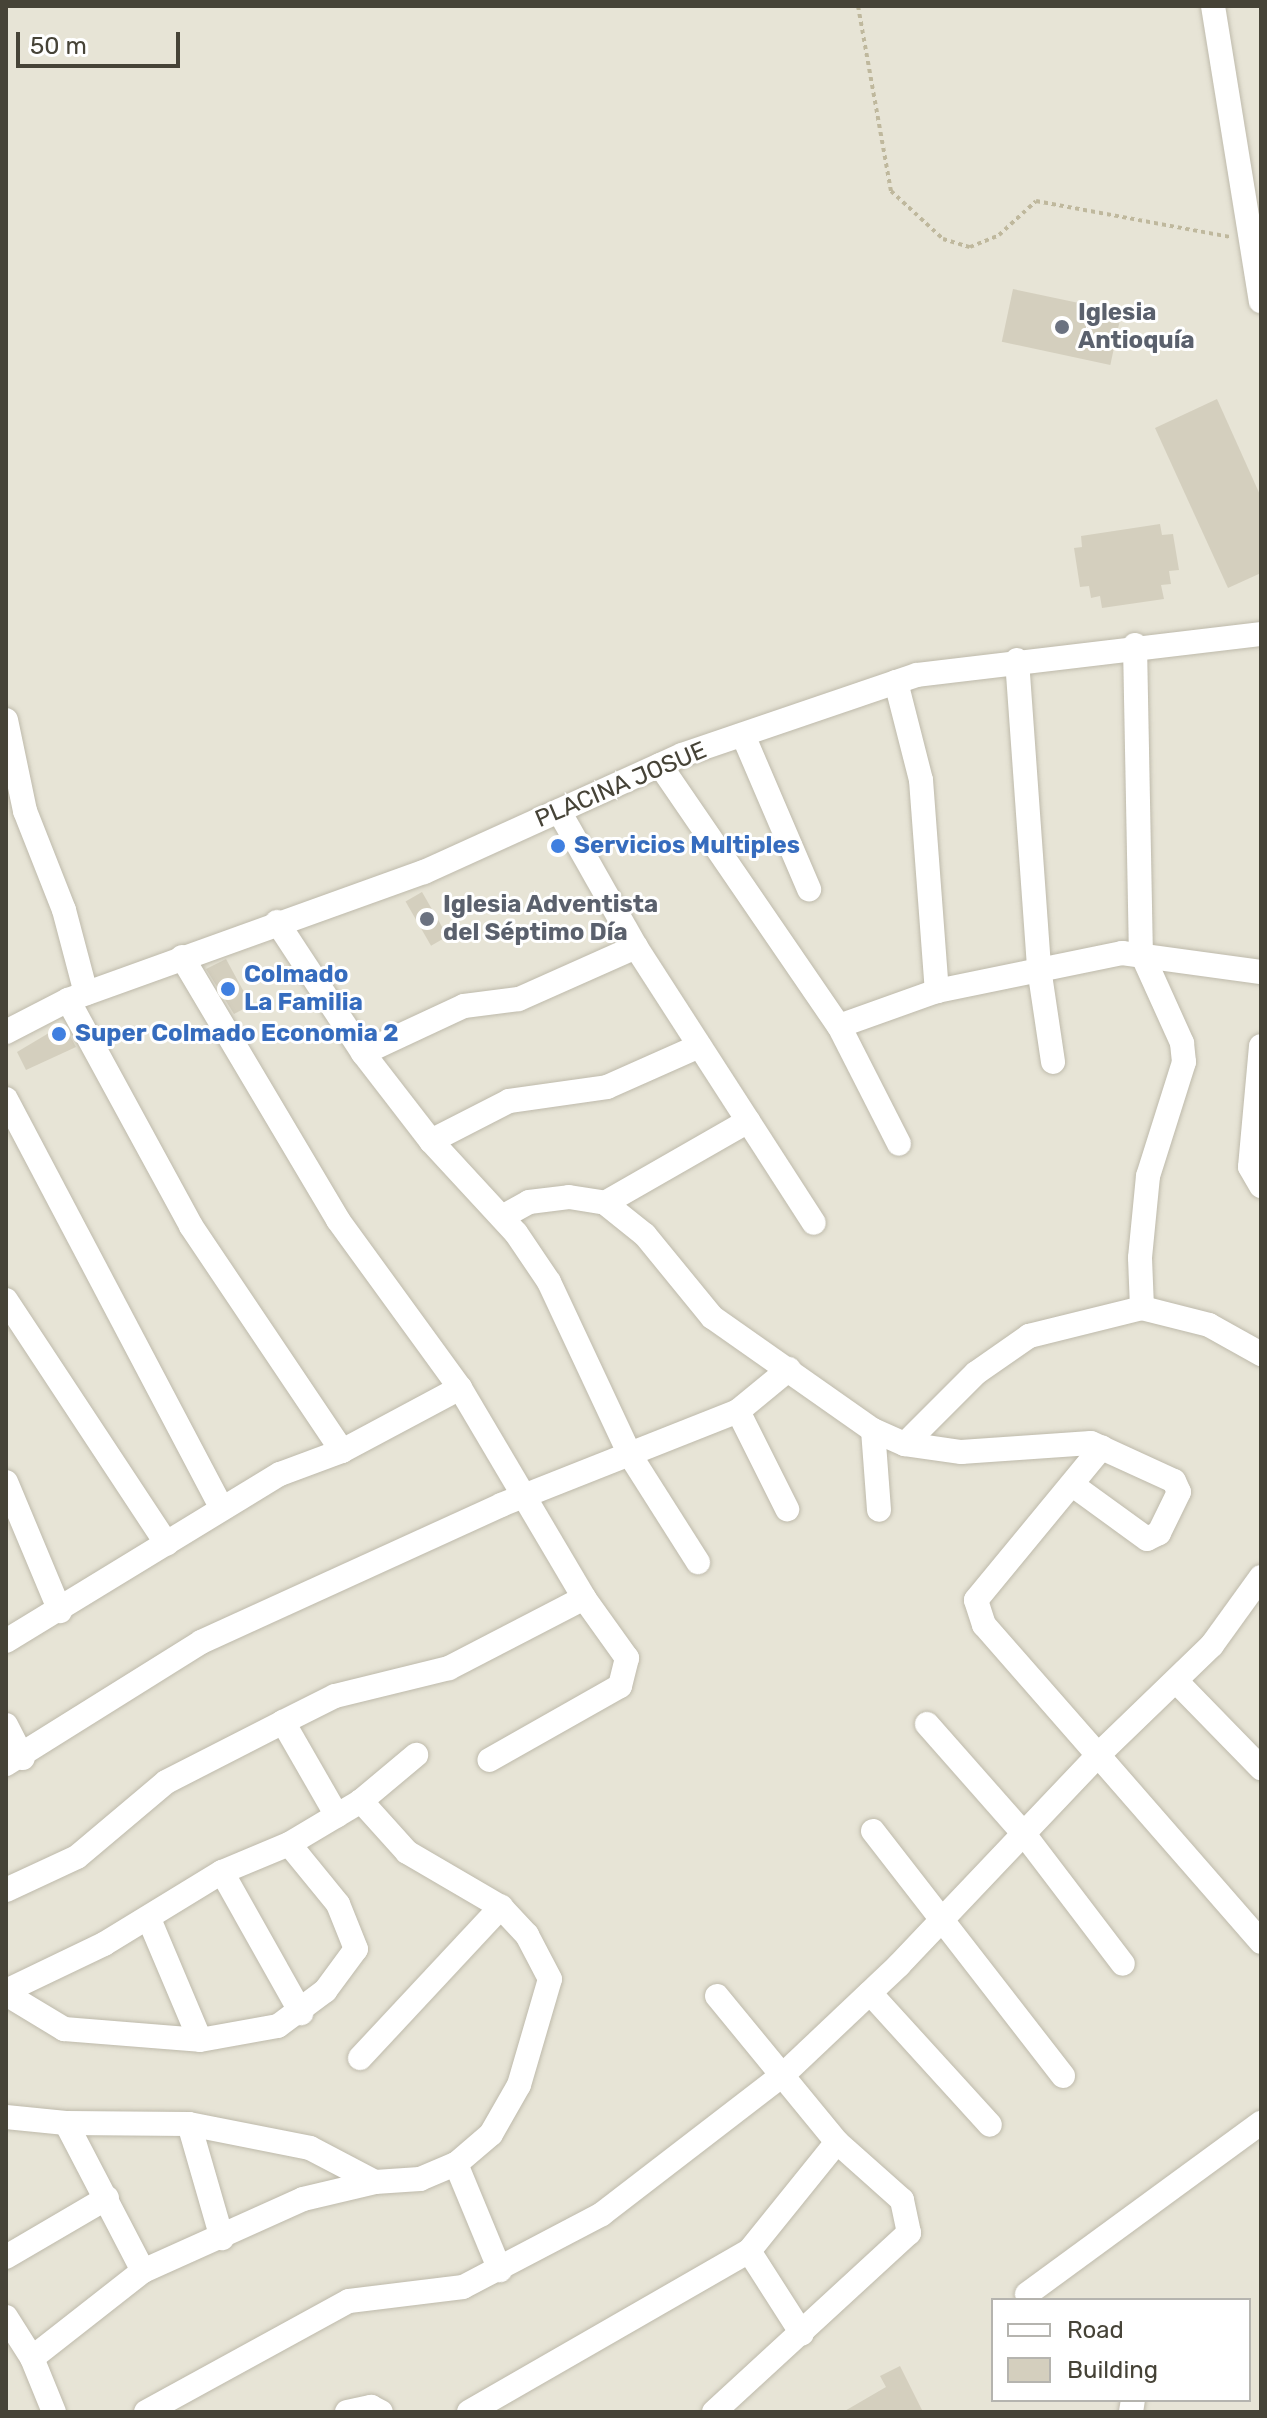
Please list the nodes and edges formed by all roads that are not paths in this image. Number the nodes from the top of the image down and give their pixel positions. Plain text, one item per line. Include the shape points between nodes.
1 (1213, 6) edge
2 (1261, 301) edge
3 (1261, 634) edge
4 (1135, 645) junction
5 (1017, 660) junction
6 (896, 682) junction
7 (6, 720) edge
8 (743, 735) junction
9 (660, 765) junction
10 (559, 811) junction
11 (809, 889) dead end
12 (277, 922) junction
13 (636, 947) junction
14 (1141, 952) junction
15 (182, 957) junction
16 (1039, 968) junction
17 (1261, 972) edge
18 (1261, 982) edge
19 (937, 991) junction
20 (77, 996) junction
21 (12, 1021) edge
22 (839, 1026) junction
23 (699, 1046) junction
24 (1261, 1046) edge
25 (363, 1053) junction
26 (1053, 1062) dead end
27 (6, 1099) edge
28 (748, 1121) junction
29 (431, 1141) junction
30 (899, 1144) dead end
31 (1261, 1186) edge
32 (605, 1203) junction
33 (502, 1217) junction
34 (814, 1223) dead end
35 (6, 1300) edge
36 (1142, 1308) junction
37 (1261, 1354) edge
38 (789, 1369) junction
39 (460, 1388) junction
40 (738, 1411) junction
41 (873, 1430) junction
42 (905, 1444) junction
43 (1102, 1447) junction
44 (342, 1451) junction
45 (630, 1455) junction
46 (6, 1482) edge
47 (1074, 1486) junction
48 (525, 1497) junction
49 (222, 1509) junction
50 (787, 1509) dead end
51 (879, 1510) dead end
52 (167, 1544) junction
53 (698, 1562) dead end
54 (1261, 1577) edge
55 (584, 1598) junction
56 (60, 1611) junction
57 (6, 1641) edge
58 (1176, 1681) junction
59 (283, 1722) junction
60 (927, 1724) dead end
61 (6, 1725) edge
62 (416, 1755) dead end
63 (1098, 1755) junction
64 (489, 1760) dead end
65 (14, 1761) edge
66 (1261, 1768) edge
67 (361, 1801) junction
68 (337, 1816) junction
69 (873, 1831) dead end
70 (1024, 1834) junction
71 (289, 1844) junction
72 (222, 1872) junction
73 (6, 1890) edge
74 (501, 1907) junction
75 (149, 1919) junction
76 (940, 1923) junction
77 (1261, 1942) edge
78 (1123, 1964) dead end
79 (6, 1992) edge
80 (870, 1993) junction
81 (717, 1996) dead end
82 (301, 2013) junction
83 (200, 2040) junction
84 (360, 2058) dead end
85 (785, 2073) junction
86 (1063, 2076) dead end
87 (6, 2117) edge
88 (66, 2123) junction
89 (1261, 2123) edge
90 (189, 2124) junction
91 (990, 2125) dead end
92 (837, 2142) junction
93 (456, 2164) junction
94 (375, 2182) junction
95 (107, 2198) junction
96 (222, 2238) junction
97 (749, 2251) junction
98 (6, 2257) edge
99 (500, 2270) junction
100 (143, 2271) junction
101 (1027, 2294) dead end
102 (6, 2317) edge
103 (802, 2334) junction
104 (32, 2358) junction
105 (54, 2412) edge
106 (146, 2412) edge
107 (347, 2412) edge
108 (381, 2412) edge
109 (469, 2412) edge
110 (714, 2412) edge

1 - 2 street
3 - 4 street, PLACINA JOSUE
4 - 5 street, PLACINA JOSUE
4 - 14 street
5 - 6 street, PLACINA JOSUE
5 - 16 street
6 - 8 street, PLACINA JOSUE
6 - 19 street via 921,780
7 - 20 street via 25,811 64,910
8 - 9 street, PLACINA JOSUE
8 - 11 street
9 - 10 street, PLACINA JOSUE
9 - 22 street
10 - 12 street, PLACINA JOSUE via 424,872
10 - 13 street
12 - 15 street, PLACINA JOSUE
12 - 25 street
13 - 23 street
13 - 25 street via 519,999 464,1006
14 - 16 street
14 - 17 street
14 - 36 street via 1182,1043 1184,1062 1148,1176 1140,1258
15 - 20 street, PLACINA JOSUE
15 - 39 street via 338,1220
16 - 19 street
16 - 26 street
17 - 18 street
19 - 22 street
20 - 21 street, PLACINA JOSUE
20 - 44 street via 191,1226
22 - 30 street
23 - 28 street
23 - 29 street via 607,1087 509,1101
24 - 31 street via 1250,1167
25 - 29 street
27 - 49 street
28 - 32 street
28 - 34 street
29 - 33 street
32 - 33 street via 569,1197 529,1202
32 - 38 street via 645,1235 712,1317
33 - 45 street via 549,1282
35 - 52 street
36 - 37 street via 1209,1325
36 - 42 street via 1029,1336 976,1373
38 - 40 street
38 - 41 street
39 - 44 street
39 - 48 street
40 - 45 street
40 - 50 street
41 - 42 street
41 - 51 street
42 - 43 street via 961,1452 1042,1442
43 - 47 street
43 - 47 street via 1178,1487 1159,1533 1147,1539
44 - 49 street via 280,1474
45 - 48 street
45 - 53 street
46 - 56 street
47 - 63 street via 976,1600 984,1625
48 - 55 street
48 - 65 street via 201,1642
49 - 52 street
52 - 56 street
54 - 58 street
55 - 59 street via 449,1668 335,1696
55 - 64 street via 627,1658 624,1679
56 - 57 street
58 - 63 street
58 - 66 street
59 - 68 street
59 - 73 street via 166,1782 77,1857
60 - 70 street
61 - 65 street
62 - 67 street
63 - 70 street
63 - 77 street
67 - 68 street
67 - 74 street via 407,1852
68 - 71 street
69 - 76 street
70 - 76 street
70 - 78 street
71 - 72 street
71 - 82 street via 338,1904 356,1949
72 - 75 street
72 - 82 street
74 - 84 street
74 - 93 street via 527,1935 550,1979 519,2085 491,2134
75 - 79 street
75 - 83 street
76 - 80 street
76 - 86 street
79 - 83 street via 64,2029
80 - 85 street
80 - 91 street
81 - 85 street
82 - 83 street via 252,2035
85 - 92 street
85 - 99 street via 602,2214
87 - 88 street
88 - 90 street
88 - 95 street
89 - 101 street
90 - 94 street via 310,2148
90 - 96 street
92 - 97 street
92 - 103 street via 902,2200 911,2225 880,2266
93 - 94 street via 420,2179
93 - 99 street
94 - 96 street via 303,2199
95 - 98 street
95 - 100 street
96 - 100 street
97 - 103 street
97 - 109 street
99 - 106 street via 463,2287 349,2301
100 - 104 street
102 - 104 street
103 - 110 street
104 - 105 street
107 - 108 street via 371,2407

